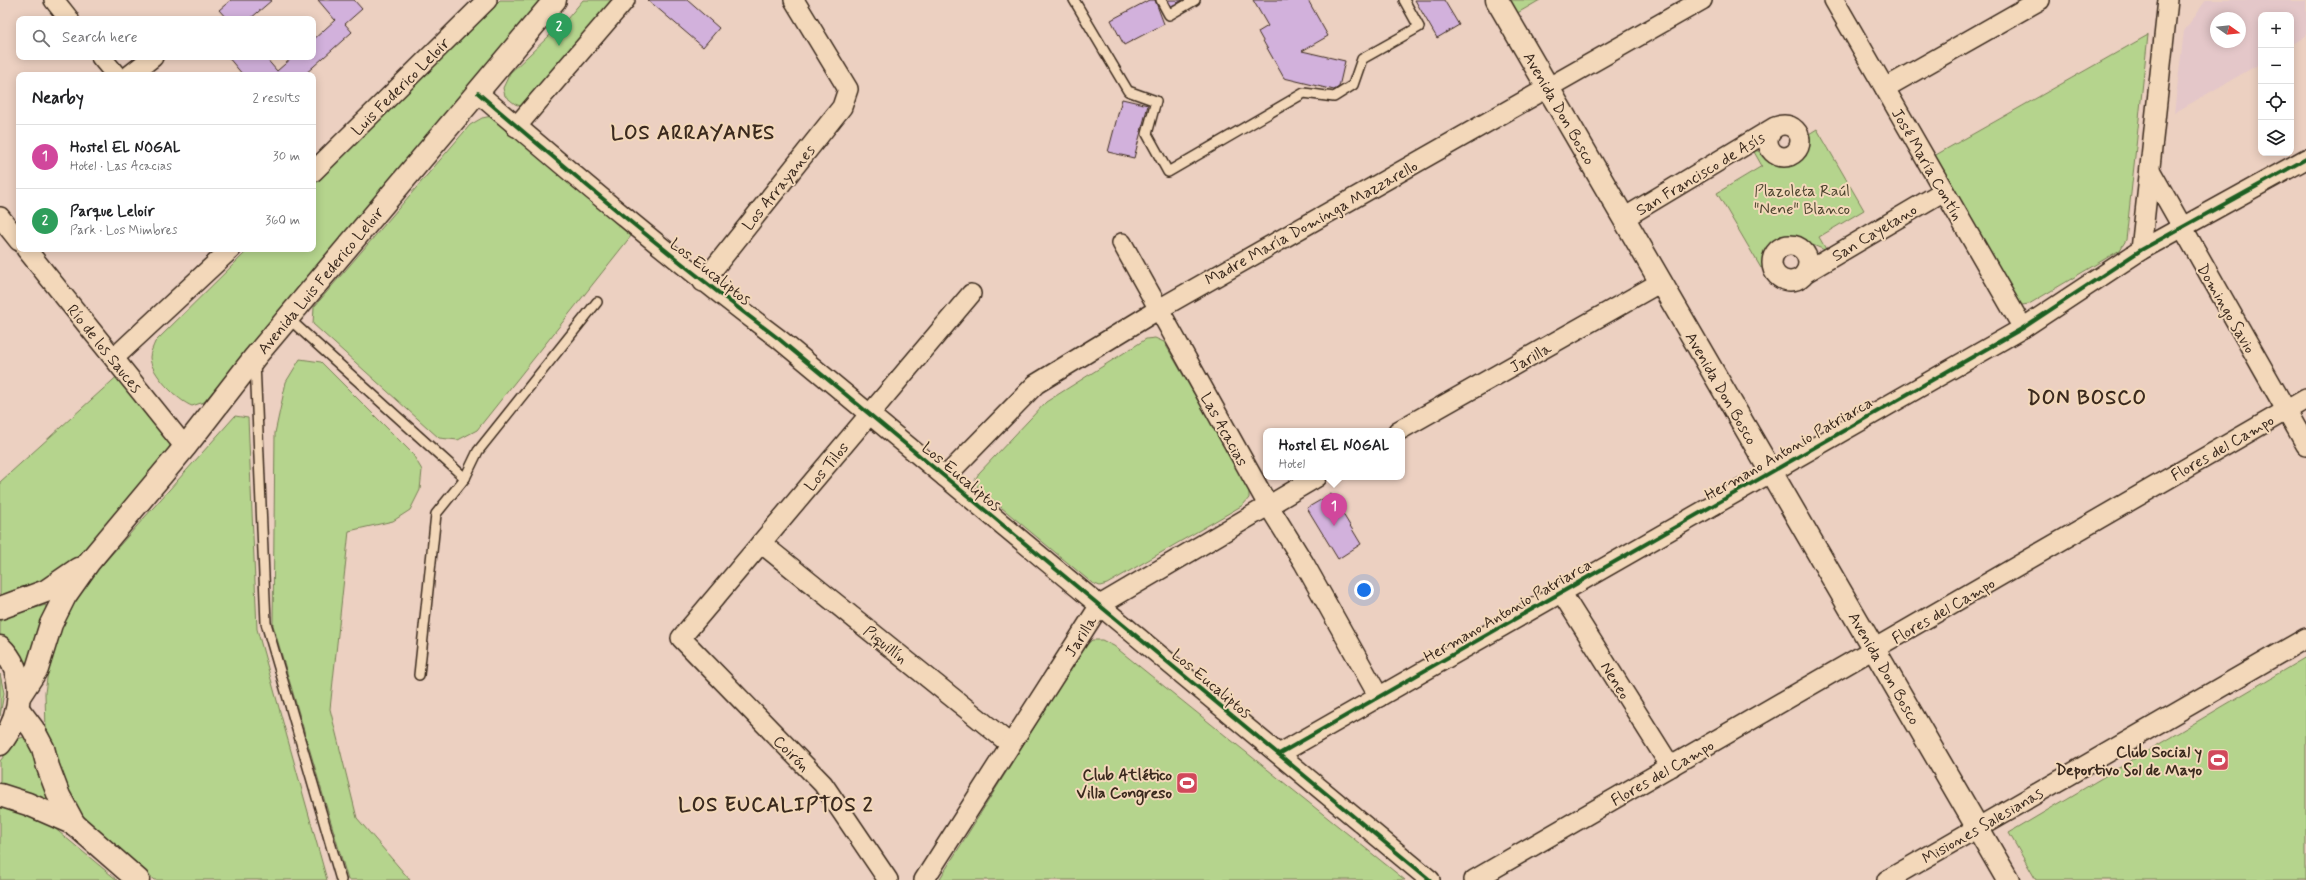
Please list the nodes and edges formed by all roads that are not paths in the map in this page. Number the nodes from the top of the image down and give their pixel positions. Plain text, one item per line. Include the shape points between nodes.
1 (54, 0) edge
2 (487, 0) edge
3 (555, 0) edge
4 (625, 0) edge
5 (794, 0) edge
6 (1074, 0) edge
7 (1162, 0) edge
8 (1195, 0) edge
9 (1404, 0) edge
10 (1497, 0) edge
11 (1702, 0) edge
12 (1834, 0) edge
13 (2040, 0) edge
14 (2168, 0) edge
15 (67, 16) edge
16 (104, 60) edge
17 (148, 60) edge
18 (114, 72) edge
19 (134, 72) edge
20 (1549, 88) junction
21 (1885, 88) junction
22 (478, 93) junction
23 (516, 127) junction
24 (1775, 127) dead end
25 (2306, 159) edge
26 (316, 169) edge
27 (2150, 170) junction
28 (1944, 191) junction
29 (0, 217) edge
30 (1624, 218) junction
31 (2181, 228) junction
32 (16, 236) edge
33 (1122, 243) dead end
34 (2141, 250) junction
35 (28, 252) edge
36 (228, 252) edge
37 (1805, 273) dead end
38 (702, 282) junction
39 (1661, 282) junction
40 (971, 294) dead end
41 (597, 302) dead end
42 (1158, 309) junction
43 (288, 318) junction
44 (2023, 328) junction
45 (255, 357) junction
46 (114, 358) junction
47 (2306, 399) edge
48 (2286, 410) junction
49 (870, 415) junction
50 (1403, 428) edge
51 (2306, 445) edge
52 (185, 447) junction
53 (1771, 472) junction
54 (945, 477) junction
55 (465, 478) junction
56 (1312, 480) edge
57 (1268, 505) junction
58 (761, 543) junction
59 (89, 562) junction
60 (1561, 592) junction
61 (1100, 606) junction
62 (0, 608) edge
63 (681, 638) joint
64 (2306, 638) edge
65 (0, 647) edge
66 (1874, 650) junction
67 (419, 675) dead end
68 (1380, 696) junction
69 (19, 702) junction
70 (0, 744) edge
71 (1010, 744) junction
72 (1279, 754) junction
73 (1671, 767) junction
74 (0, 795) edge
75 (74, 824) junction
76 (1977, 827) junction
77 (138, 880) edge
78 (341, 880) edge
79 (888, 880) edge
80 (924, 880) edge
81 (1430, 880) edge
82 (1474, 880) edge
83 (1887, 880) edge
84 (2008, 880) edge

1 - 15 street
2 - 26 street, Luis Federico Leloir
3 - 22 main road, Avenida Luis Federico Leloir
4 - 23 street
5 - 38 street, Los Arrayanes via 848,90 842,107
6 - 9 lane via 1128,91 1156,101 1147,134 1168,172 1304,94 1334,97 1353,85 1362,59 1418,27
7 - 8 lane via 1169,15
10 - 20 main road, Avenida Don Bosco
11 - 20 street, Madre María Dominga Mazzarello
12 - 21 street, José María Contín
13 - 21 street
14 - 27 street
16 - 18 street
17 - 19 street
20 - 30 main road, Avenida Don Bosco
20 - 42 street, Madre María Dominga Mazzarello
21 - 28 street, José María Contín
22 - 23 street, Los Eucaliptos
22 - 43 main road, Avenida Luis Federico Leloir
23 - 38 street, Los Eucaliptos
24 - 30 street, San Francisco de Asís
25 - 31 street, Hermano Antonio Patriarca
27 - 31 street, Domingo Savio
27 - 34 street
28 - 37 street, San Cayetano
28 - 44 street, José María Contín
29 - 32 street
30 - 39 main road, Avenida Don Bosco
31 - 34 street, Hermano Antonio Patriarca
31 - 48 street, Domingo Savio
33 - 42 street, Las Acacias
34 - 44 street, Hermano Antonio Patriarca
35 - 46 street, Río de los Sauces
36 - 46 street
38 - 49 street, Los Eucaliptos via 779,339
39 - 50 street, Jarilla
39 - 53 main road, Avenida Don Bosco
40 - 49 street, Los Tilos
41 - 55 lane via 478,451
42 - 54 street, Madre María Dominga Mazzarello via 1036,384
42 - 57 street, Las Acacias
43 - 45 main road, Avenida Luis Federico Leloir
43 - 55 lane
44 - 53 street, Hermano Antonio Patriarca
45 - 52 main road, Avenida Luis Federico Leloir
45 - 78 lane via 266,623
46 - 52 street, Río de los Sauces
47 - 48 street, Flores del Campo
48 - 51 street, Domingo Savio
48 - 66 street, Flores del Campo
49 - 54 street, Los Eucaliptos
49 - 58 street, Los Tilos
52 - 59 main road, Avenida Luis Federico Leloir
53 - 60 street, Hermano Antonio Patriarca
53 - 66 main road, Avenida Don Bosco
54 - 61 street, Los Eucaliptos
55 - 67 lane via 436,514
56 - 57 street, Jarilla
57 - 61 street, Jarilla
57 - 68 street, Las Acacias
58 - 63 street, Los Tilos
58 - 71 street, Piquillín
59 - 62 main road, Avenida Luis Federico Leloir via 46,591
59 - 69 main road, Avenida Luis Federico Leloir via 65,596 51,624 37,669
60 - 68 street, Hermano Antonio Patriarca
60 - 73 street, Neneo
61 - 71 street, Jarilla
61 - 72 street, Los Eucaliptos
63 - 79 street, Coirón via 823,784
64 - 76 street, Misiones Salesianas
65 - 69 main road via 16,672
66 - 73 street, Flores del Campo
66 - 76 main road, Avenida Don Bosco
68 - 72 street, Hermano Antonio Patriarca
69 - 70 main road, Avenida Luis Federico Leloir via 10,732
69 - 75 main road via 43,748 56,788
71 - 80 street, Jarilla
72 - 81 street, Los Eucaliptos
73 - 82 street, Flores del Campo
74 - 75 main road
75 - 77 main road
76 - 83 street, Misiones Salesianas
76 - 84 main road, Avenida Don Bosco

